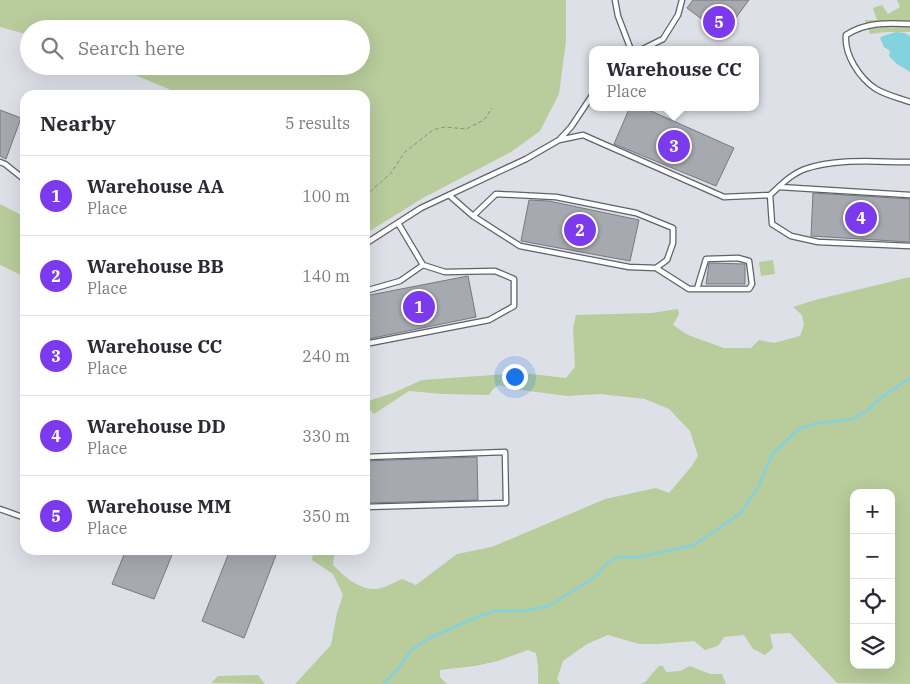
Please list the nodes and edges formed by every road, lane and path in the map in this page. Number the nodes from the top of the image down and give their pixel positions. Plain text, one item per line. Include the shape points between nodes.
1 (615, 0) edge
2 (682, 0) edge
3 (910, 24) edge
4 (629, 46) edge
5 (649, 46) edge
6 (589, 100) edge
7 (910, 102) edge
8 (492, 108) dead end
9 (559, 140) junction
10 (0, 162) edge
11 (910, 162) edge
12 (20, 176) edge
13 (779, 187) junction
14 (370, 192) edge
15 (449, 195) junction
16 (770, 195) junction
17 (910, 195) edge
18 (473, 216) junction
19 (398, 223) junction
20 (370, 241) edge
21 (910, 246) edge
22 (423, 264) junction
23 (656, 268) junction
24 (697, 289) junction
25 (370, 290) edge
26 (370, 343) edge
27 (370, 456) edge
28 (370, 507) edge
29 (0, 509) edge
30 (20, 516) edge

1 - 4 lane
2 - 5 lane via 678,15 663,39
3 - 7 lane via 882,23 857,28 846,35 845,45 858,72 876,89
6 - 9 lane
8 - 14 path via 484,120 466,128 433,130 405,152 391,173
9 - 15 lane
9 - 16 lane via 583,135 724,197
10 - 12 lane
11 - 13 lane via 847,161 830,164 804,170
13 - 16 lane
13 - 17 lane
15 - 18 lane
15 - 19 lane
16 - 21 lane via 772,224 791,236 818,242
18 - 23 lane via 520,246 628,267
18 - 23 lane via 496,194 556,197 636,213 673,228 673,243 667,260
19 - 20 lane
19 - 22 lane
22 - 25 lane via 400,281
22 - 26 lane via 445,272 494,271 514,279 514,306 489,320
23 - 24 lane via 689,289
24 - 24 lane via 749,289 752,284 749,261 706,259
27 - 28 lane via 505,452 506,503
29 - 30 lane

